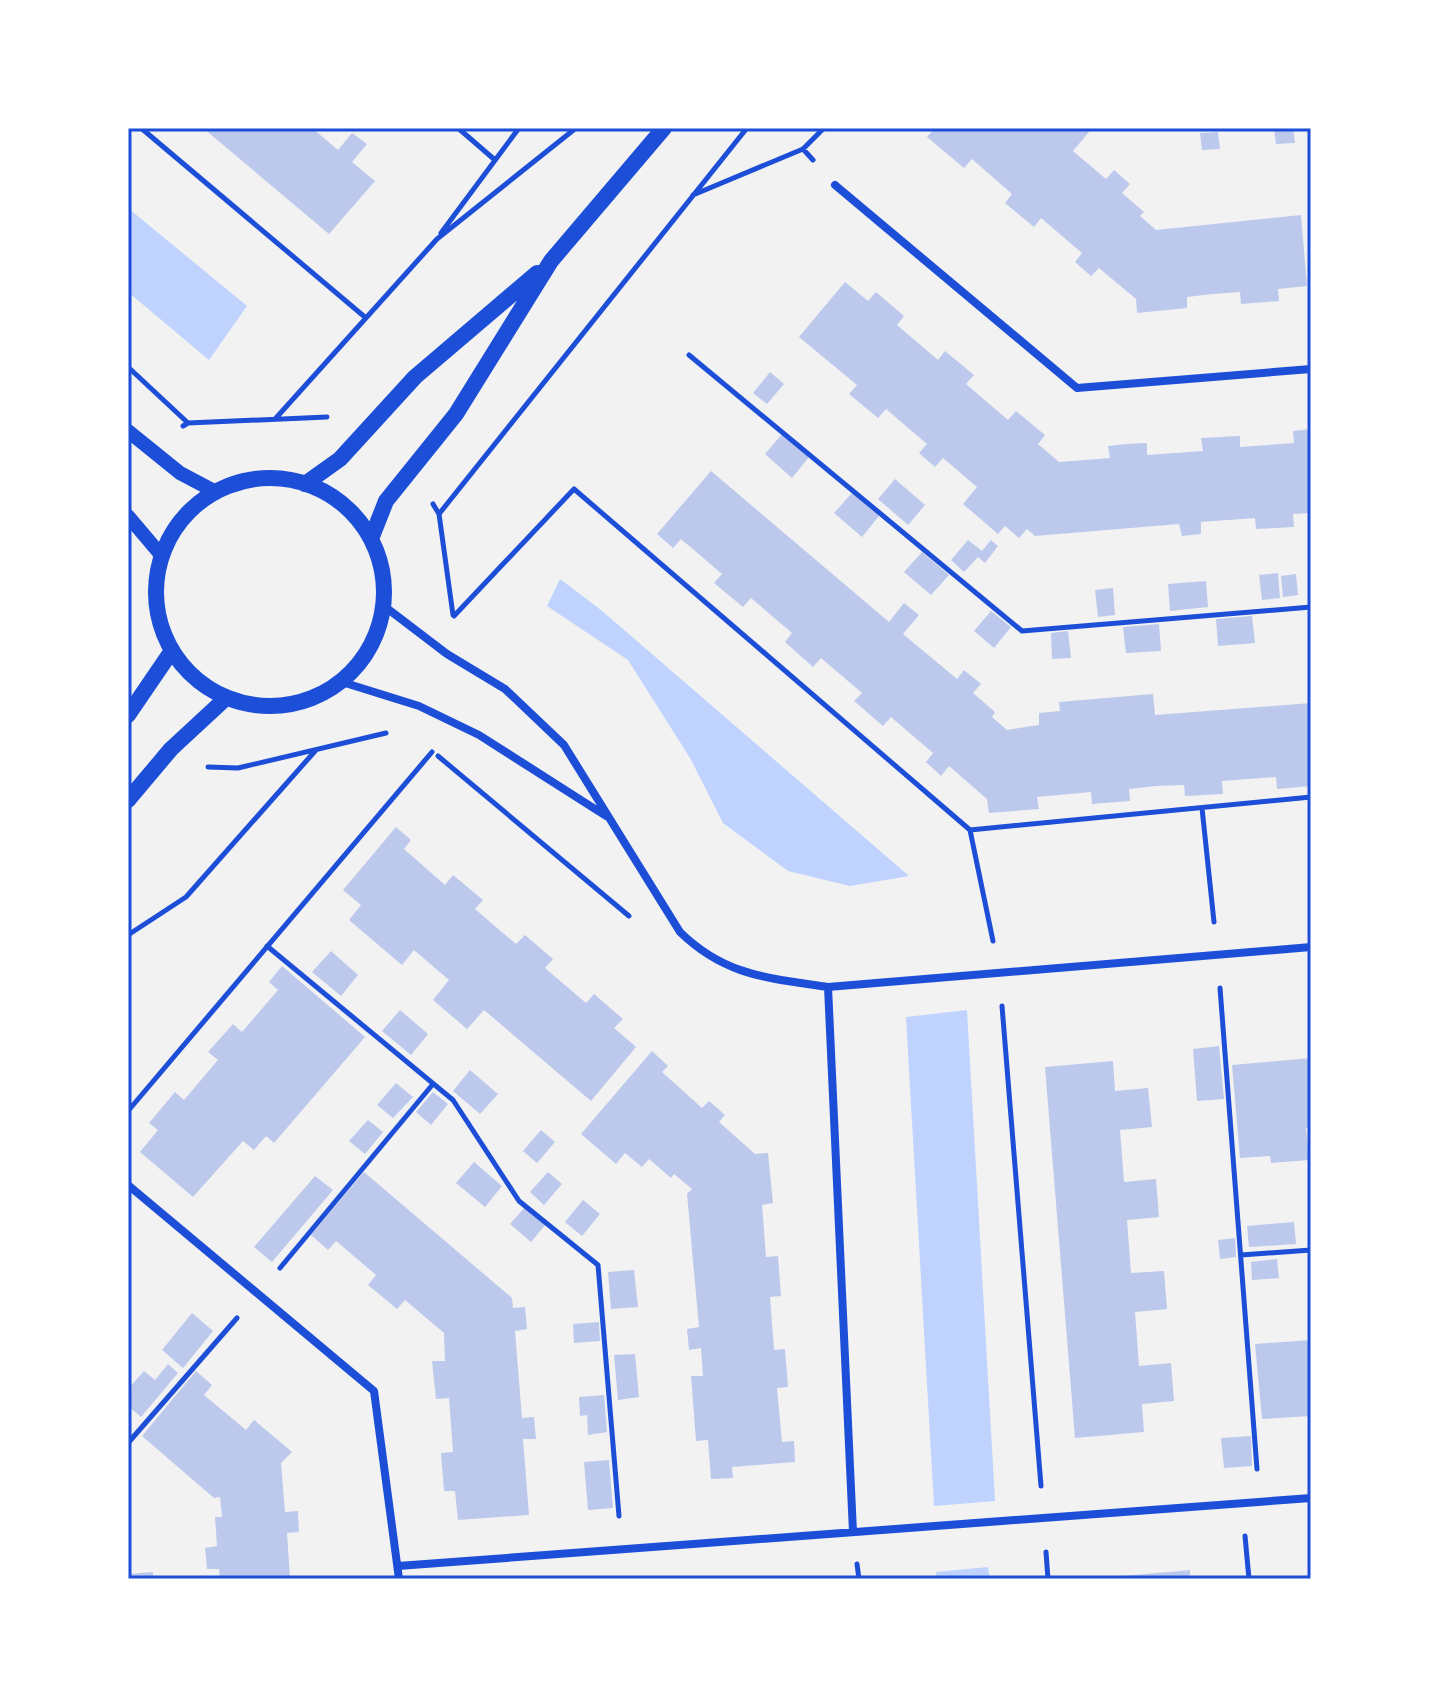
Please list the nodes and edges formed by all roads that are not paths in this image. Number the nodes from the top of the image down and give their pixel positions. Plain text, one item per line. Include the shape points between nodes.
1 (664, 128) edge
2 (835, 185) road end
3 (551, 261) junction
4 (1311, 369) edge
5 (128, 431) edge
6 (305, 484) junction
7 (214, 491) junction
8 (128, 516) edge
9 (371, 539) junction
10 (161, 555) junction
11 (384, 606) junction
12 (171, 652) junction
13 (342, 682) junction
14 (225, 699) junction
15 (128, 715) edge
16 (128, 800) edge
17 (610, 819) junction
18 (1311, 947) edge
19 (828, 987) junction
20 (128, 1185) edge
21 (1311, 1498) edge
22 (853, 1532) junction
23 (398, 1566) junction
24 (399, 1579) edge

1 - 3 main road
2 - 4 street via 1077,388
3 - 6 main road via 415,377 340,459
3 - 9 main road via 456,414 386,501
5 - 7 street via 180,473
6 - 7 main road via 256,479
6 - 9 main road via 342,503
7 - 10 main road via 177,525
8 - 10 street
9 - 11 main road via 381,563
10 - 12 main road via 155,584 158,619
11 - 13 main road via 369,650
11 - 17 street via 505,689 564,745
12 - 14 main road
12 - 15 main road
13 - 14 main road via 323,695 289,706 261,707
13 - 17 street via 419,706 479,735
14 - 16 main road via 171,749
17 - 19 street via 680,932 702,954 750,975
18 - 19 street
19 - 22 street
20 - 23 street via 374,1391
21 - 22 street
22 - 23 street
23 - 24 street

